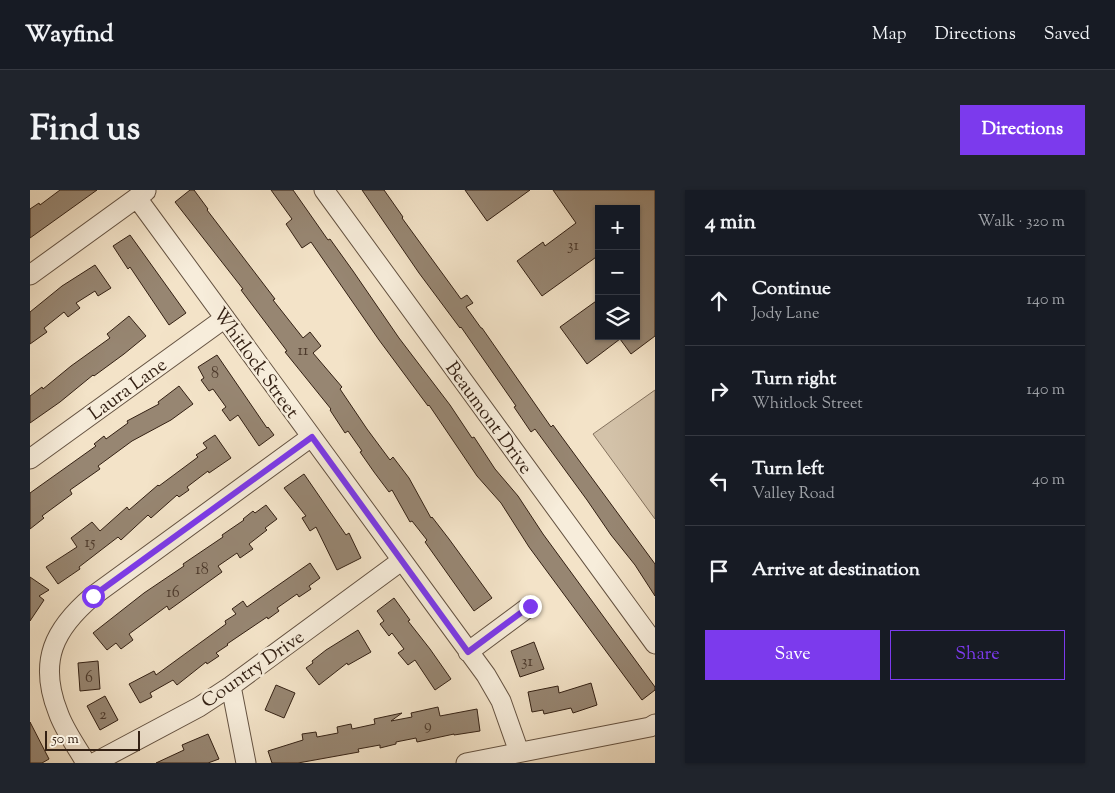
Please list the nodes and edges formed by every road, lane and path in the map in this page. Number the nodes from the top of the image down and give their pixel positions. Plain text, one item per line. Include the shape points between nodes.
1 (324, 190) edge
2 (142, 194) edge
3 (30, 275) edge
4 (224, 318) junction
5 (312, 437) junction
6 (30, 459) edge
7 (402, 561) junction
8 (530, 606) dead end
9 (655, 644) edge
10 (468, 652) junction
11 (231, 686) junction
12 (655, 724) edge
13 (519, 752) junction
14 (86, 763) edge
15 (94, 763) edge
16 (246, 763) edge
17 (466, 763) edge

1 - 9 street, Beaumont Drive
2 - 3 street
2 - 4 street, Whitlock Street
4 - 5 street, Whitlock Street
4 - 6 street, Laura Lane
5 - 7 street, Whitlock Street
5 - 14 street via 93,596 65,623 51,653 50,688 58,713
7 - 10 street, Whitlock Street
7 - 11 street, Country Drive
8 - 10 street
10 - 13 street, Whitlock Street via 501,701
11 - 15 street, Country Drive via 199,707
11 - 16 street
12 - 13 street
13 - 17 street

